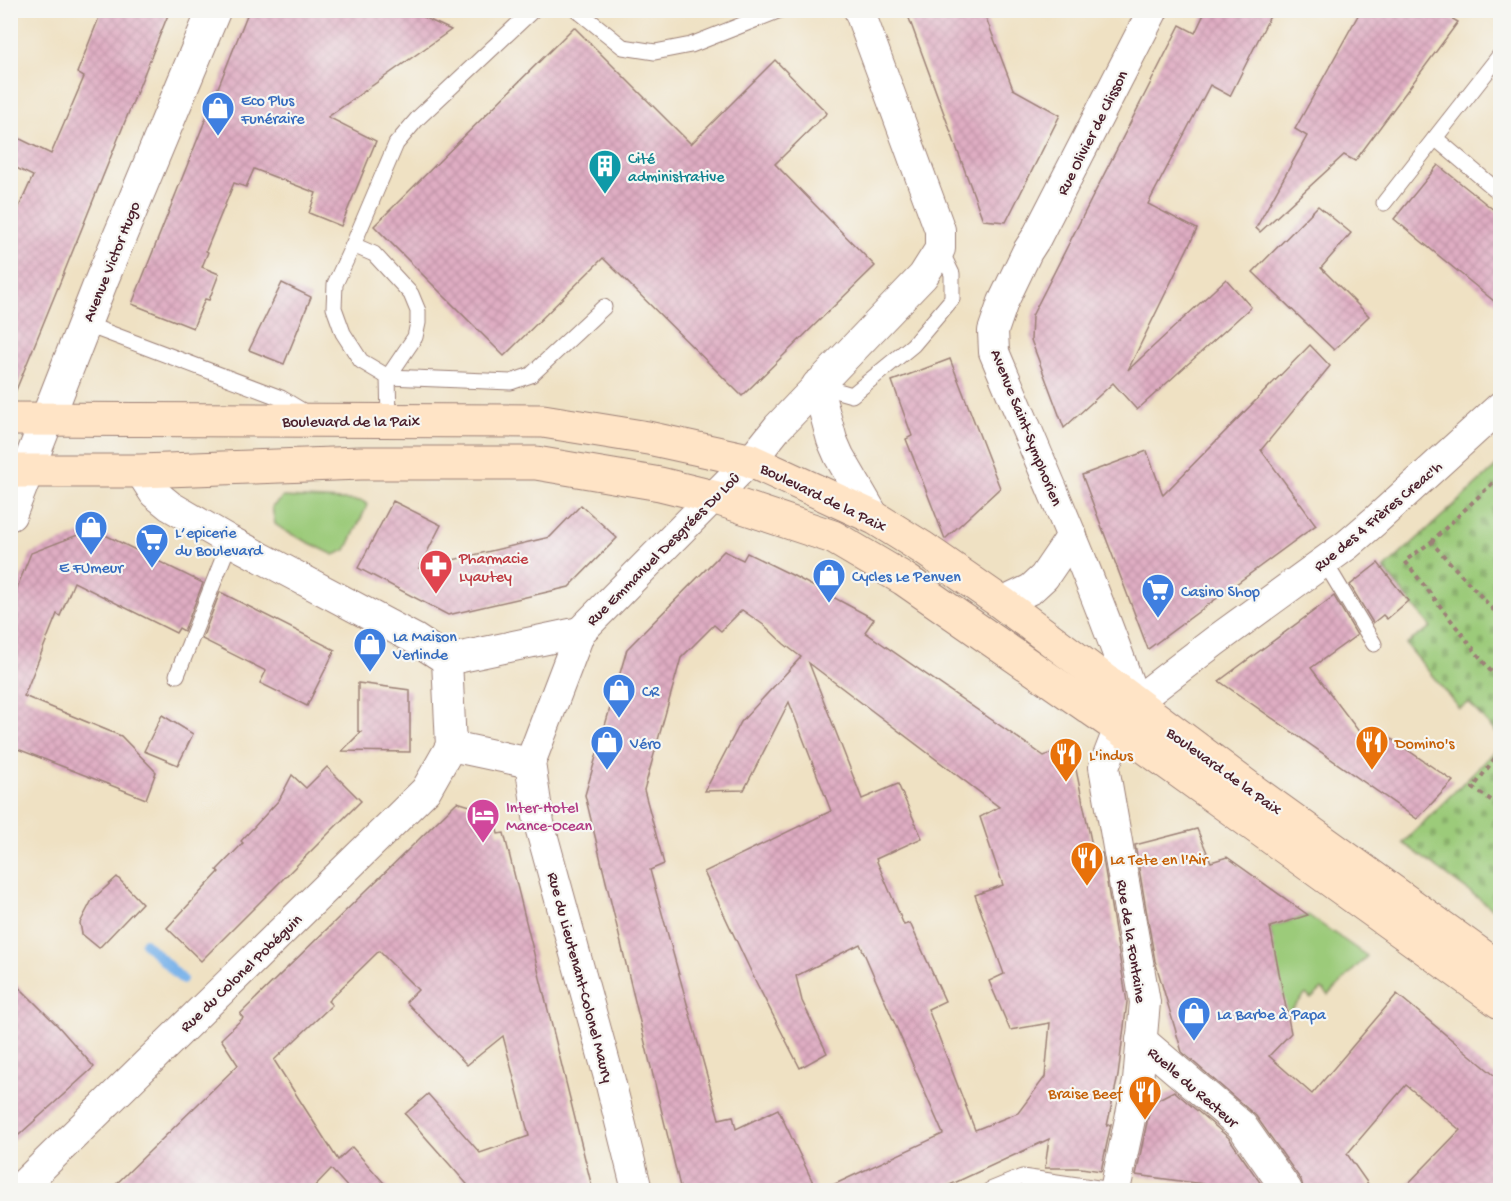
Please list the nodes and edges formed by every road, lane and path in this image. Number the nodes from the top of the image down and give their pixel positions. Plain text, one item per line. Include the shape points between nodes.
1 (214, 10) edge
2 (533, 10) edge
3 (577, 10) edge
4 (780, 10) edge
5 (859, 10) edge
6 (1153, 10) edge
7 (1500, 55) edge
8 (1435, 138) junction
9 (1500, 193) edge
10 (1384, 203) dead end
11 (940, 240) junction
12 (353, 245) junction
13 (1027, 252) joint
14 (604, 307) dead end
15 (85, 324) junction
16 (388, 377) junction
17 (818, 385) junction
18 (1500, 408) edge
19 (10, 419) edge
20 (48, 420) junction
21 (316, 420) junction
22 (389, 420) junction
23 (749, 460) junction
24 (19, 471) edge
25 (140, 471) junction
26 (1500, 476) edge
27 (713, 497) junction
28 (10, 514) edge
29 (875, 518) junction
30 (1072, 536) junction
31 (230, 541) junction
32 (1431, 542) junction
33 (1324, 561) junction
34 (1002, 603) junction
35 (1500, 617) edge
36 (580, 632) junction
37 (1374, 644) dead end
38 (447, 660) junction
39 (177, 675) dead end
40 (1500, 683) edge
41 (1127, 716) junction
42 (451, 746) junction
43 (1500, 751) edge
44 (530, 763) junction
45 (1500, 807) edge
46 (1500, 969) edge
47 (1500, 1002) edge
48 (1141, 1040) junction
49 (18, 1191) edge
50 (637, 1191) edge
51 (990, 1191) edge
52 (1113, 1191) edge
53 (1287, 1191) edge

1 - 15 street, Avenue Victor Hugo
2 - 12 lane via 418,118 396,144
3 - 4 lane via 623,47 655,52 691,45
5 - 11 street
6 - 13 street, Rue Olivier de Clisson
7 - 8 lane
8 - 9 lane
8 - 10 lane
11 - 17 street, Rue Emmanuel Desgrées Du Loû via 923,276
11 - 17 lane via 952,274 952,299 913,345 852,395
12 - 16 lane via 335,285 334,309 343,333 361,361
12 - 16 lane via 374,254 411,294 418,311 416,337
13 - 30 street, Avenue Saint-Symphorien via 993,331 994,352
14 - 16 lane via 531,375 512,382
15 - 20 street, Avenue Victor Hugo
15 - 21 lane via 281,398
16 - 22 lane
17 - 23 street, Rue Emmanuel Desgrées Du Loû
17 - 29 street via 832,440
18 - 33 street, Rue des 4 Frères Creac'h via 1375,521
19 - 20 main road, Boulevard de la Paix
20 - 21 main road, Boulevard de la Paix
20 - 24 street, Avenue Victor Hugo
21 - 22 main road, Boulevard de la Paix
22 - 23 main road, Boulevard de la Paix via 543,421
23 - 27 street, Rue Emmanuel Desgrées Du Loû
23 - 29 main road, Boulevard de la Paix
24 - 25 main road, Boulevard de la Paix
24 - 28 street, Avenue Victor Hugo
25 - 27 main road, Boulevard de la Paix via 361,463 536,463
25 - 31 street via 154,493 170,506
26 - 32 path
27 - 36 street, Rue Emmanuel Desgrées Du Loû
27 - 41 main road, Boulevard de la Paix via 833,537
29 - 34 main road, Boulevard de la Paix
30 - 34 street via 1044,577 1031,589
30 - 41 street, Avenue Saint-Symphorien via 1108,627
31 - 38 street via 416,639
31 - 39 lane
32 - 35 path
32 - 40 path via 1405,561
33 - 37 lane
33 - 41 street, Rue des 4 Frères Creac'h via 1146,694
34 - 41 main road, Boulevard de la Paix
36 - 38 street
36 - 44 street
38 - 42 street
41 - 46 main road, Boulevard de la Paix via 1249,788
41 - 47 main road, Boulevard de la Paix
41 - 48 street, Rue de la Fontaine via 1104,767 1144,1002
42 - 44 street
42 - 49 street, Rue du Colonel Pobéguin via 426,790
43 - 45 path via 1473,788
44 - 50 street, Rue du Lieutenant-Colonel Maury via 539,823
48 - 52 street, Rue de la Fontaine via 1138,1081
48 - 53 street, Ruelle du Recteur via 1242,1126
51 - 52 lane via 1022,1177

